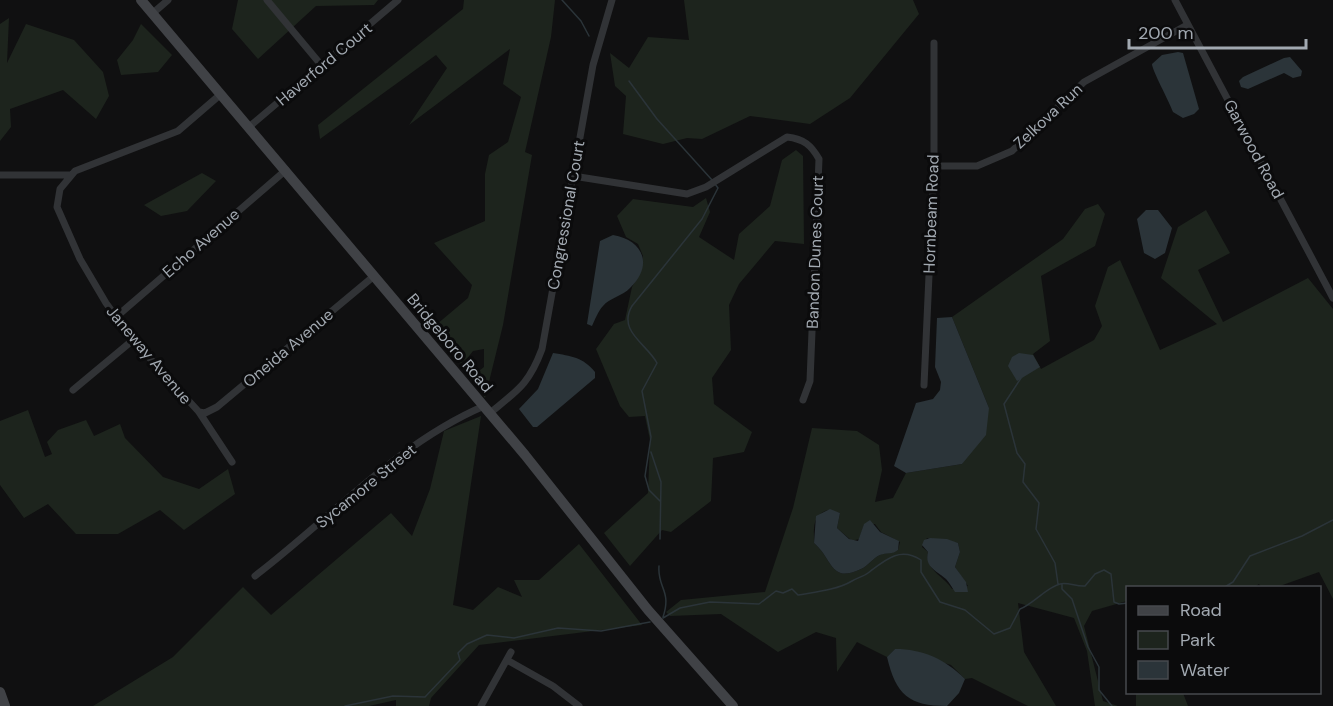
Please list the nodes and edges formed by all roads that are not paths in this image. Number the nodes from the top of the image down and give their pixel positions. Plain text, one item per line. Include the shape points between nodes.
1 (141, 0) edge
2 (168, 0) edge
3 (267, 0) edge
4 (398, 0) edge
5 (612, 0) edge
6 (1175, 0) edge
7 (153, 13) junction
8 (1187, 25) junction
9 (934, 43) dead end
10 (322, 66) junction
11 (221, 94) junction
12 (249, 127) junction
13 (934, 166) junction
14 (286, 170) junction
15 (70, 175) junction
16 (0, 176) edge
17 (573, 176) junction
18 (374, 276) junction
19 (1333, 298) edge
20 (116, 317) junction
21 (133, 340) junction
22 (924, 385) dead end
23 (73, 390) dead end
24 (803, 400) dead end
25 (487, 410) junction
26 (199, 412) junction
27 (232, 462) dead end
28 (255, 576) dead end
29 (511, 652) dead end
30 (507, 660) junction
31 (0, 692) edge
32 (5, 706) edge
33 (481, 706) edge
34 (579, 706) edge
35 (733, 706) edge

1 - 7 main road, Bridgeboro Road
2 - 7 street
3 - 10 street
4 - 10 street, Haverford Court
5 - 17 street, Congressional Court via 593,65
6 - 8 street, Garwood Road
7 - 11 main road, Bridgeboro Road
8 - 13 street, Zelkova Run via 1084,82 1011,151 993,161 965,168
8 - 19 street, Garwood Road
9 - 13 street, Hornbeam Road
10 - 12 street, Haverford Court
11 - 12 main road, Bridgeboro Road
11 - 15 street via 178,131 85,165
12 - 14 main road, Bridgeboro Road
13 - 22 street, Hornbeam Road
14 - 18 main road, Bridgeboro Road
14 - 20 street, Echo Avenue
15 - 16 street
15 - 20 street, Janeway Avenue via 60,189 58,213 93,284
17 - 24 street, Bandon Dunes Court via 687,194 706,187 787,137 801,139 812,148 819,159 810,381
17 - 25 street, Congressional Court via 542,349 523,386
18 - 25 main road, Bridgeboro Road
18 - 26 street, Oneida Avenue via 217,407
20 - 21 street, Janeway Avenue
21 - 23 street
21 - 26 street, Janeway Avenue
25 - 28 street, Sycamore Street via 444,426 406,452
25 - 35 main road, Bridgeboro Road via 648,610
26 - 27 street, Janeway Avenue
29 - 30 street
30 - 33 street
30 - 34 street
31 - 32 main road

